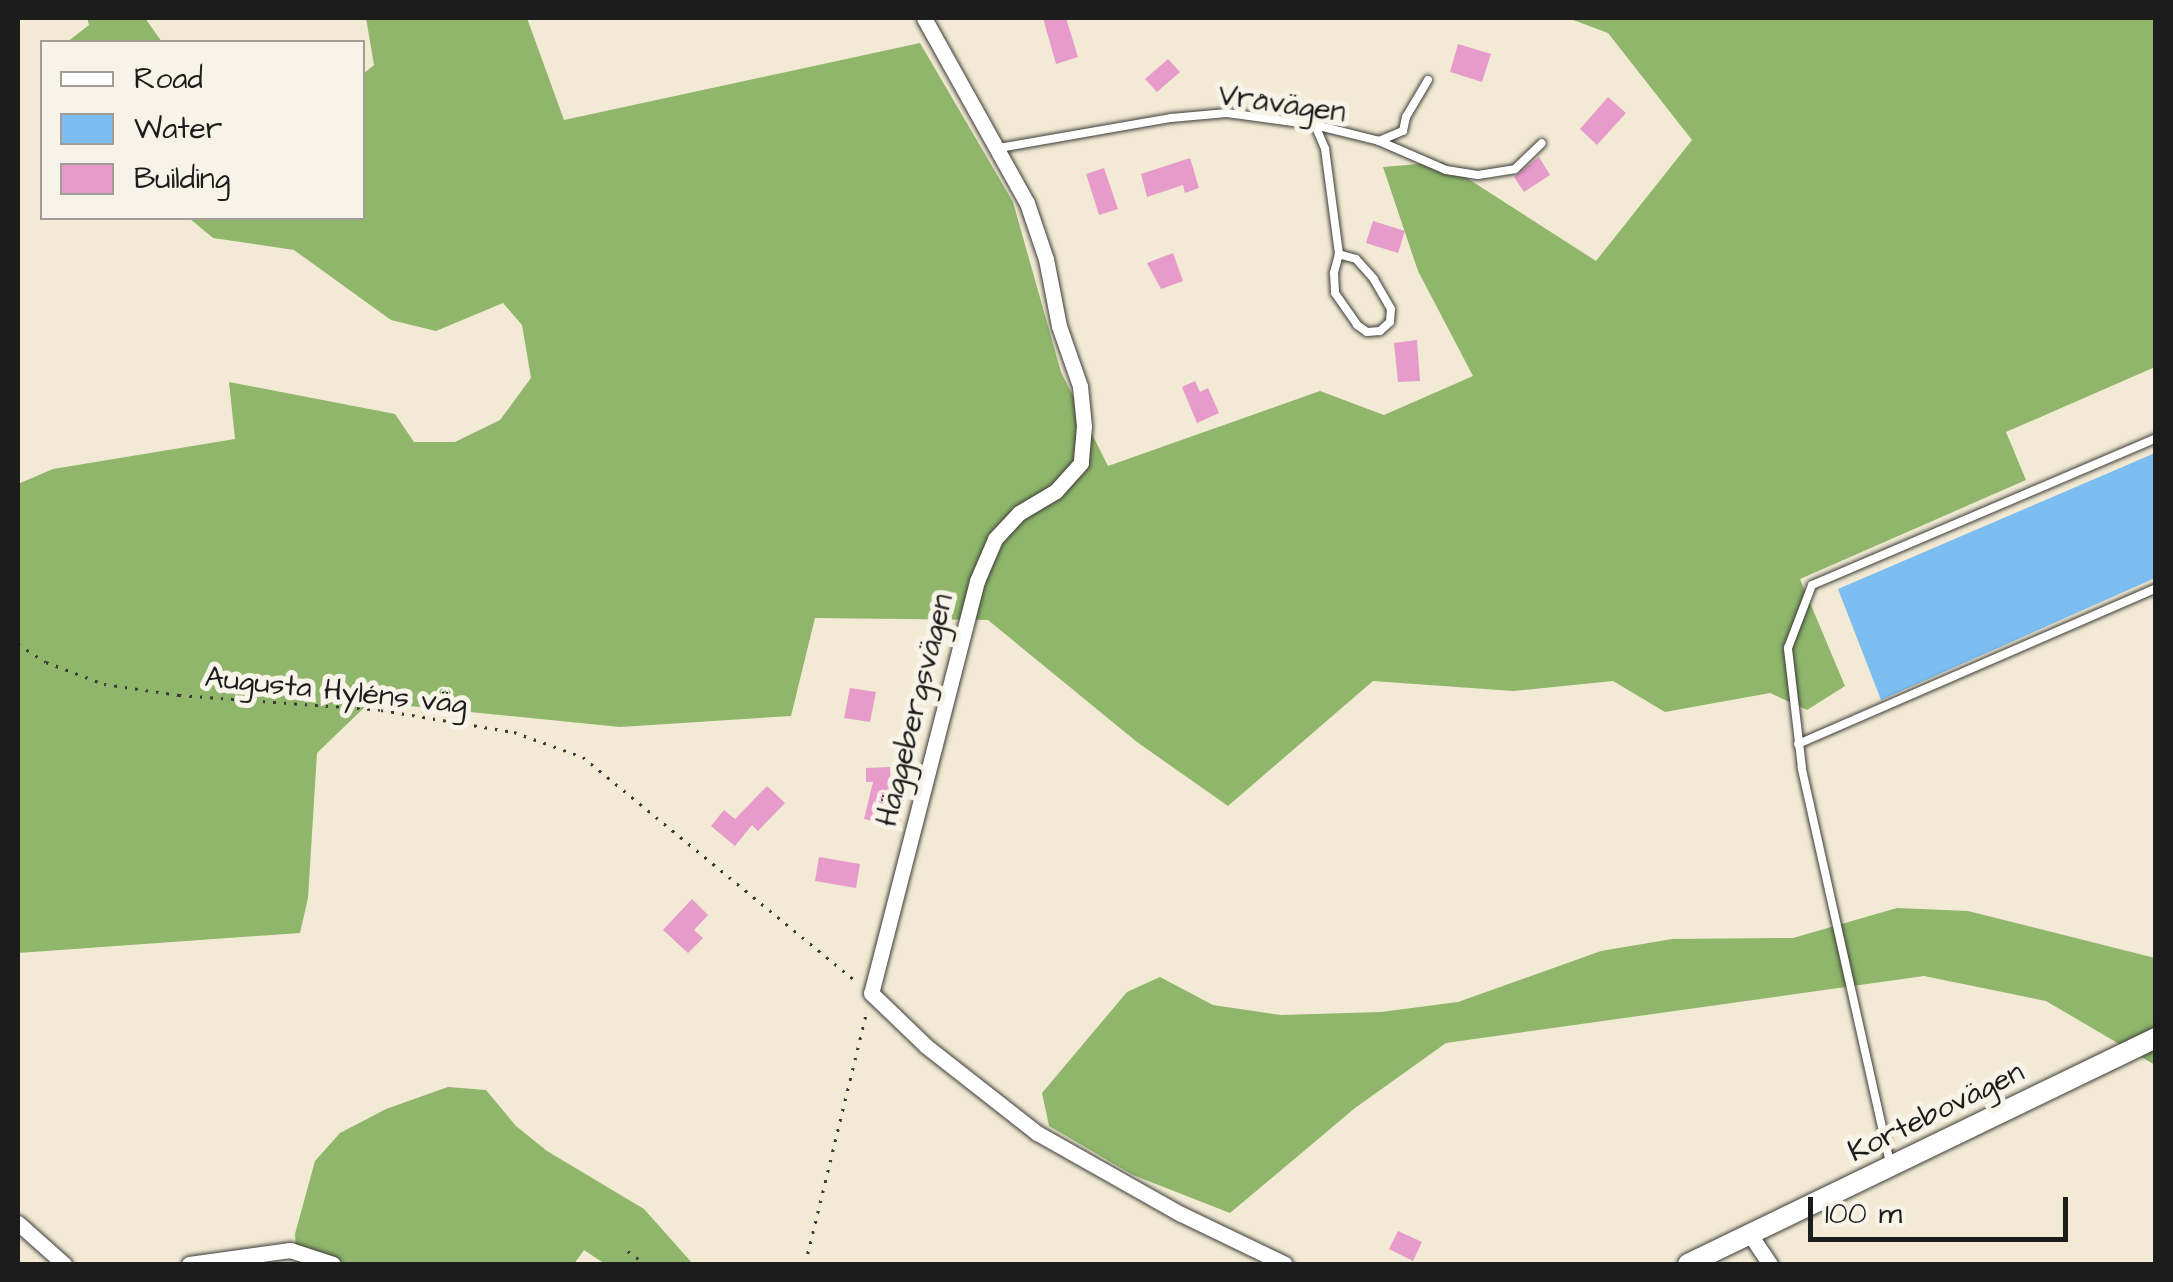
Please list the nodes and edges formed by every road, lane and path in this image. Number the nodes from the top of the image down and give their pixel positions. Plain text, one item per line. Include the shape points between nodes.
1 (924, 18) edge
2 (1428, 80) dead end
3 (1315, 125) junction
4 (1379, 141) junction
5 (1542, 143) dead end
6 (1000, 148) junction
7 (1339, 254) junction
8 (2156, 438) edge
9 (2156, 588) edge
10 (18, 644) edge
11 (1798, 744) junction
12 (870, 994) junction
13 (2156, 1038) edge
14 (1891, 1167) junction
15 (18, 1222) edge
16 (1751, 1236) junction
17 (628, 1251) dead end
18 (64, 1264) edge
19 (189, 1264) edge
20 (333, 1264) edge
21 (644, 1264) edge
22 (805, 1264) edge
23 (1285, 1264) edge
24 (1688, 1264) edge
25 (1770, 1264) edge

1 - 6 street, Häggebergsvägen
2 - 4 lane via 1403,130
3 - 4 lane, Vråvägen
3 - 6 lane, Vråvägen via 1211,114
3 - 7 lane
4 - 5 lane, Vråvägen via 1446,170 1478,176 1515,169
6 - 12 street, Häggebergsvägen via 1034,222 1080,386 1081,464 1056,491 1018,513 995,539 976,581
7 - 7 lane via 1334,273 1343,311 1367,332 1380,331 1391,309 1374,279
8 - 11 lane via 1812,585 1788,648
9 - 11 lane
10 - 12 path, Augusta Hyléns väg via 104,684 381,710 514,732 583,757
11 - 14 lane
12 - 22 path
12 - 23 street via 1038,1133
13 - 14 street, Kortebovägen
14 - 16 street, Kortebovägen
15 - 18 street
16 - 24 street, Kortebovägen
16 - 25 street
17 - 21 path
19 - 20 street via 290,1250

